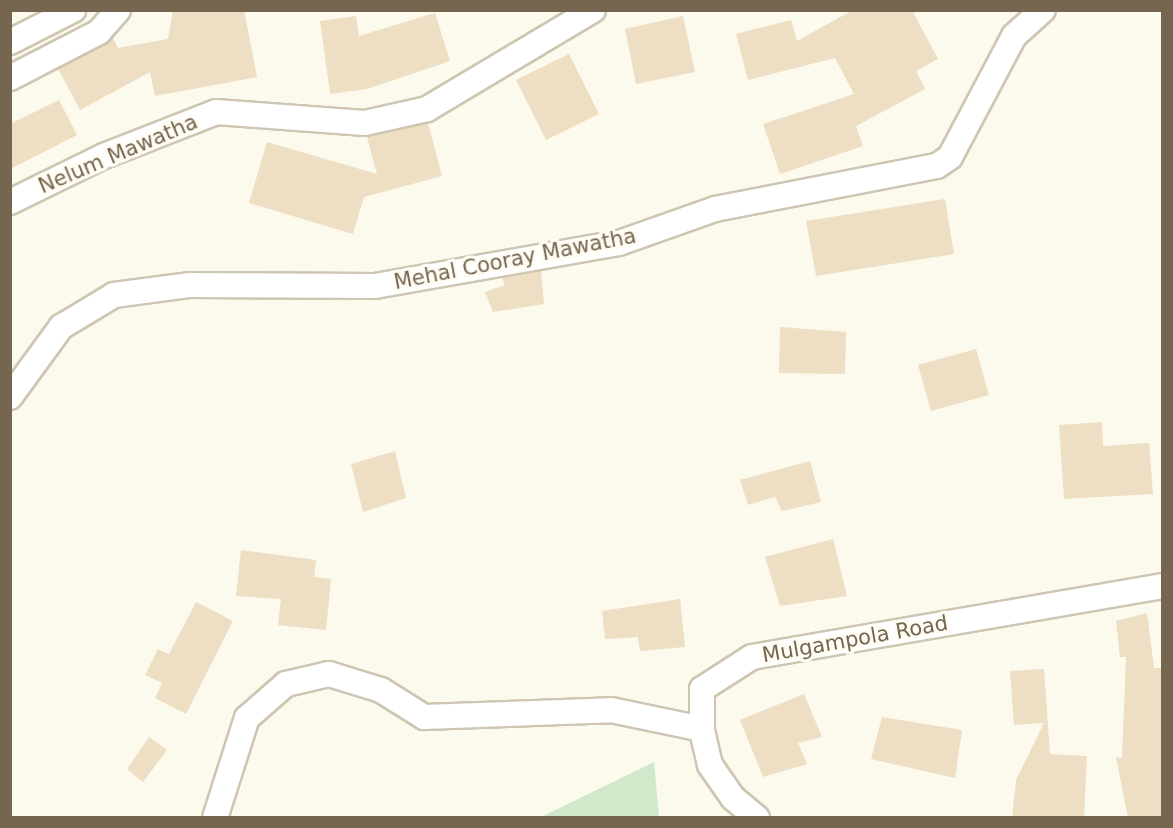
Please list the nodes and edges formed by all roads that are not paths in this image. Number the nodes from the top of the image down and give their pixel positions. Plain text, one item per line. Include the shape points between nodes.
1 (73, 10) edge
2 (118, 10) edge
3 (592, 10) edge
4 (1043, 10) edge
5 (10, 42) edge
6 (10, 78) edge
7 (10, 202) edge
8 (10, 397) edge
9 (1162, 586) edge
10 (702, 729) junction
11 (215, 818) edge
12 (757, 818) edge

1 - 5 street
2 - 6 street via 99,32
3 - 7 street, Nelum Mawatha via 427,109 365,123 216,112 104,156
4 - 8 street, Mehal Cooray Mawatha via 1014,36 950,157 937,166 714,209 619,243 375,286 190,285 114,295 61,327
9 - 10 street, Mulgampola Road via 752,657 702,689
10 - 11 street via 611,710 424,717 381,690 329,674 286,684 247,718
10 - 12 street, Mulgampola Road via 710,765 733,798

